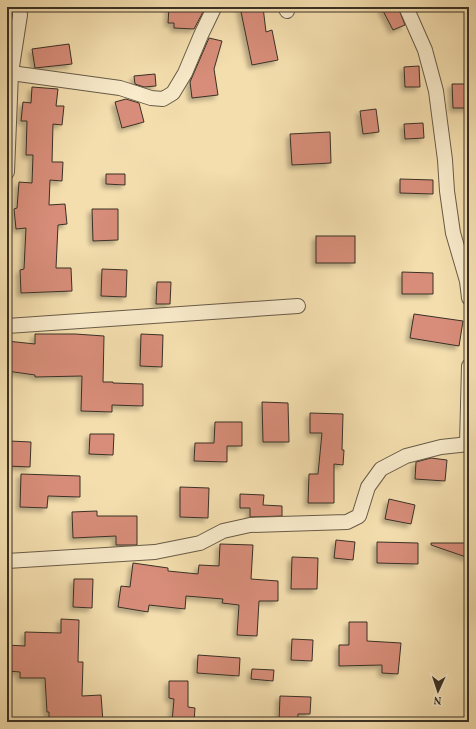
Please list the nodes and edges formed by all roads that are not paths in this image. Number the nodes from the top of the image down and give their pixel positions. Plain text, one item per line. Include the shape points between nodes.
1 (19, 7) edge
2 (406, 7) edge
3 (214, 8) dead end
4 (11, 72) junction
5 (7, 172) edge
6 (469, 298) edge
7 (298, 306) dead end
8 (7, 326) edge
9 (469, 366) edge
10 (468, 444) edge
11 (7, 561) edge

1 - 4 street
2 - 6 street via 425,50 436,91 453,233 467,281
3 - 4 street via 185,73 173,92 163,99 151,98 120,88
4 - 5 street
7 - 8 street
9 - 10 street
10 - 11 street via 441,447 406,456 381,469 368,487 359,516 347,522 250,525 223,531 200,543 155,552

